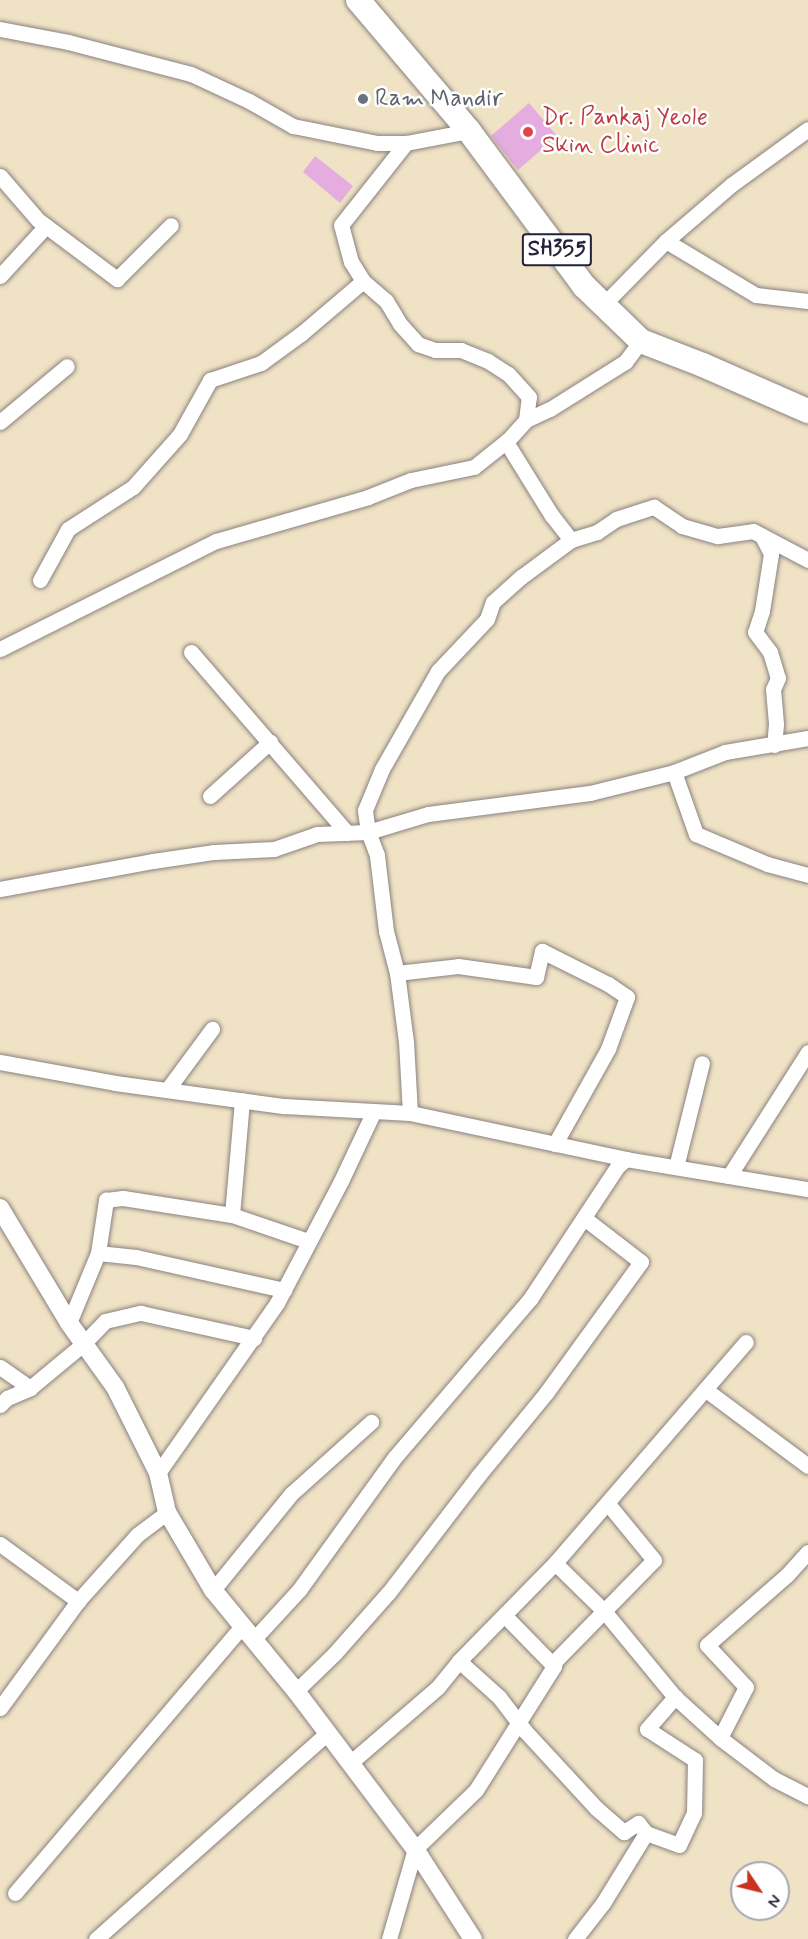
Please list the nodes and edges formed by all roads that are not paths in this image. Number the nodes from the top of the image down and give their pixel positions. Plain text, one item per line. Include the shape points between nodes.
1 (358, 0) edge
2 (0, 29) edge
3 (808, 129) edge
4 (469, 131) junction
5 (406, 143) junction
6 (0, 176) edge
7 (171, 225) dead end
8 (46, 226) junction
9 (666, 241) junction
10 (0, 276) edge
11 (363, 281) junction
12 (808, 301) edge
13 (603, 305) junction
14 (641, 341) junction
15 (67, 366) dead end
16 (808, 410) edge
17 (526, 420) junction
18 (0, 422) edge
19 (508, 440) junction
20 (762, 536) junction
21 (571, 540) junction
22 (808, 560) edge
23 (40, 580) dead end
24 (0, 649) edge
25 (191, 652) dead end
26 (808, 738) edge
27 (270, 742) junction
28 (774, 745) junction
29 (674, 772) junction
30 (210, 796) dead end
31 (368, 832) junction
32 (347, 833) junction
33 (808, 874) edge
34 (0, 889) edge
35 (397, 973) junction
36 (212, 1029) dead end
37 (808, 1052) edge
38 (0, 1062) edge
39 (702, 1063) dead end
40 (167, 1090) junction
41 (242, 1100) junction
42 (374, 1111) junction
43 (410, 1113) junction
44 (555, 1144) junction
45 (626, 1159) junction
46 (676, 1167) junction
47 (729, 1176) junction
48 (808, 1189) edge
49 (0, 1208) edge
50 (232, 1215) junction
51 (584, 1218) junction
52 (308, 1241) junction
53 (98, 1253) junction
54 (284, 1290) junction
55 (69, 1323) junction
56 (254, 1338) junction
57 (747, 1342) dead end
58 (83, 1344) junction
59 (0, 1367) edge
60 (30, 1388) junction
61 (706, 1390) junction
62 (0, 1405) edge
63 (371, 1422) dead end
64 (808, 1466) edge
65 (158, 1473) junction
66 (608, 1504) junction
67 (167, 1512) junction
68 (0, 1544) edge
69 (808, 1552) edge
70 (555, 1563) junction
71 (213, 1590) junction
72 (78, 1601) junction
73 (604, 1611) junction
74 (505, 1616) junction
75 (248, 1633) junction
76 (459, 1661) junction
77 (554, 1666) junction
78 (296, 1691) junction
79 (675, 1697) junction
80 (3, 1698) edge
81 (517, 1721) junction
82 (327, 1733) junction
83 (720, 1738) junction
84 (350, 1763) junction
85 (808, 1796) edge
86 (646, 1833) junction
87 (415, 1849) junction
88 (15, 1893) dead end
89 (96, 1939) edge
90 (389, 1939) edge
91 (473, 1939) edge
92 (575, 1939) edge

1 - 4 main road, SH355
2 - 5 street via 191,74 293,126 377,143
3 - 9 street via 731,185
4 - 5 street
4 - 13 main road, SH355 via 584,286
5 - 11 street via 341,225 351,262
6 - 8 street
7 - 8 street via 117,279
8 - 10 street
9 - 12 street via 756,295
9 - 13 street
11 - 17 street via 386,301 418,344 435,350 461,350 508,374 529,397
11 - 23 street via 261,363 210,380 180,434 134,487 68,529
13 - 14 main road, SH355
14 - 16 main road, SH355
14 - 17 street via 625,362
15 - 18 street
17 - 19 street
19 - 21 street via 552,516
19 - 24 street via 474,467 411,480 368,497 216,541
20 - 21 street via 753,531 718,536 682,526 654,507
20 - 22 street
20 - 28 street via 771,554 755,632 770,652 778,678 773,689
21 - 31 street via 493,602 487,619 438,671 382,769 365,810
25 - 27 street
26 - 28 street
27 - 30 street
27 - 32 street
28 - 29 street via 725,752
29 - 31 street via 590,794 428,814
29 - 33 street via 696,834 767,864
31 - 32 street
31 - 35 street via 377,855 386,931
32 - 34 street via 317,834 274,849 214,852
35 - 43 street
35 - 44 street via 458,966 536,977 542,951 627,997 608,1049
36 - 40 street
37 - 47 street
38 - 40 street
39 - 46 street
40 - 41 street
41 - 42 street
41 - 50 street
42 - 43 street
42 - 52 street via 342,1181
43 - 44 street
44 - 45 street
45 - 46 street
45 - 51 street
46 - 47 street
47 - 48 street
49 - 55 street
50 - 52 street
50 - 53 street via 123,1198 106,1200
51 - 75 street via 530,1299 395,1457 299,1590
51 - 78 street via 641,1262 546,1393 389,1592
52 - 54 street
53 - 54 street via 147,1259
53 - 55 street
54 - 56 street
55 - 58 street
56 - 58 street via 141,1313 105,1321
56 - 65 street
57 - 61 street
58 - 60 street
58 - 65 street via 115,1387
59 - 60 street
60 - 62 street
61 - 64 street
61 - 66 street
63 - 71 street via 291,1494
65 - 67 street
66 - 70 street
66 - 73 street via 654,1560
67 - 71 street
67 - 72 street via 137,1535
68 - 72 street
69 - 83 street via 707,1645 746,1687
70 - 73 street
70 - 74 street
71 - 75 street
72 - 80 street
73 - 77 street
73 - 79 street
74 - 76 street
74 - 77 street
75 - 78 street
75 - 88 street
76 - 81 street via 499,1697
76 - 84 street via 438,1687
77 - 81 street
78 - 82 street
79 - 83 street
79 - 86 street via 647,1729 695,1760 694,1813 679,1845
81 - 86 street via 610,1820 624,1832 638,1823
81 - 87 street via 476,1790
82 - 84 street
82 - 89 street
83 - 85 street via 774,1779
84 - 87 street
86 - 92 street via 603,1903
87 - 90 street
87 - 91 street

